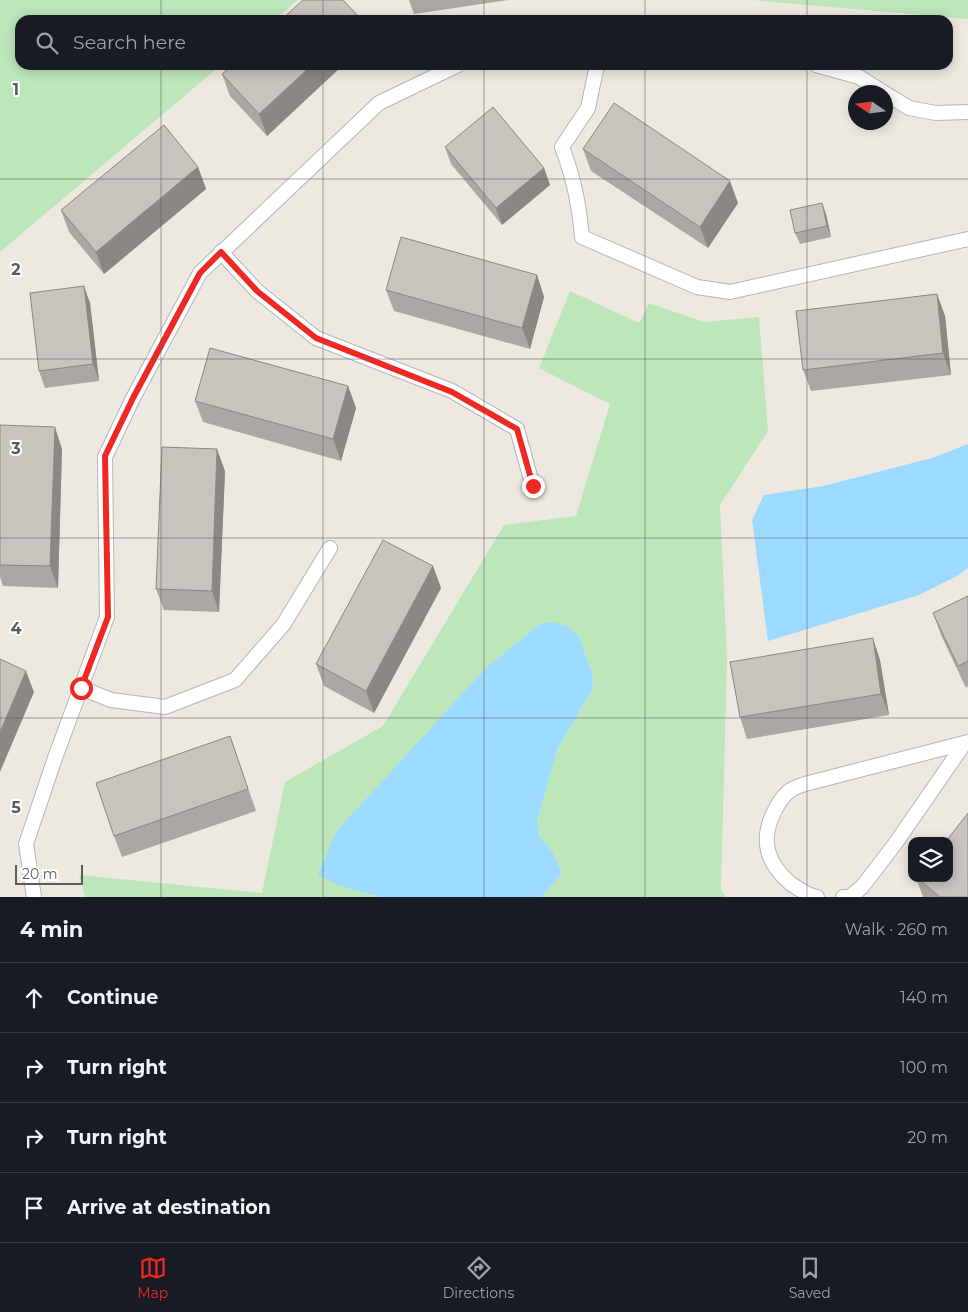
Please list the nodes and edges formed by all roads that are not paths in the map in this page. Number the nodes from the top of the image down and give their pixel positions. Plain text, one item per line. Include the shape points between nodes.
1 (448, 70) edge
2 (596, 70) edge
3 (834, 70) edge
4 (872, 85) edge
5 (893, 98) edge
6 (968, 112) edge
7 (968, 239) edge
8 (221, 252) junction
9 (533, 486) dead end
10 (330, 548) dead end
11 (81, 688) junction
12 (966, 743) edge
13 (34, 897) edge
14 (817, 897) edge
15 (843, 897) edge

1 - 8 lane via 379,103
2 - 7 lane via 588,108 562,147 578,199 582,237 697,287 730,292
3 - 4 lane via 859,77
5 - 6 lane via 909,108 936,113
8 - 9 lane via 257,291 316,338 452,392 517,429
8 - 11 lane via 200,273 105,456 108,617
10 - 11 lane via 283,625 236,680 165,707 111,700
11 - 13 lane via 26,844
12 - 14 lane via 805,784 789,791 778,802 767,826 766,844 770,858 780,874 794,886
12 - 15 lane via 862,887 850,897

